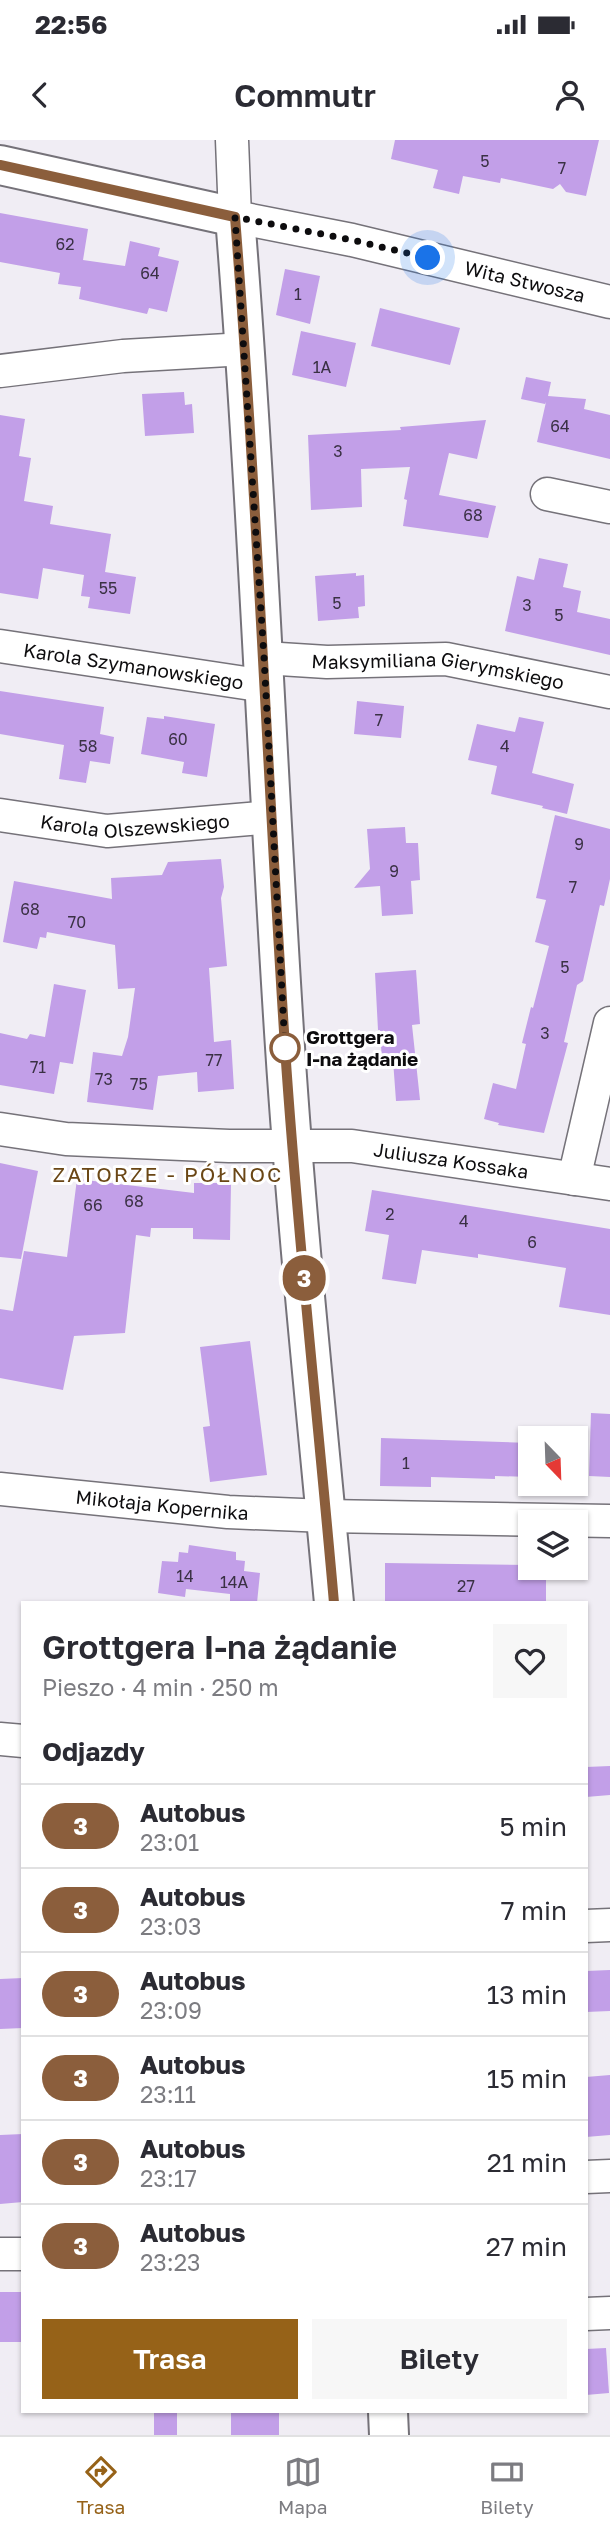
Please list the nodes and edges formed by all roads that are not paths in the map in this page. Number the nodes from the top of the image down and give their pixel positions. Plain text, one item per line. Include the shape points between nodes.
1 (232, 140) edge
2 (0, 165) edge
3 (235, 217) junction
4 (610, 302) edge
5 (0, 345) edge
6 (245, 349) junction
7 (12, 370) edge
8 (547, 494) dead end
9 (610, 507) edge
10 (0, 646) edge
11 (265, 672) junction
12 (610, 692) edge
13 (0, 815) edge
14 (272, 817) junction
15 (610, 1023) edge
16 (0, 1129) edge
17 (293, 1144) junction
18 (574, 1179) junction
19 (610, 1184) edge
20 (0, 1489) edge
21 (326, 1516) junction
22 (610, 1521) edge
23 (334, 1601) edge
24 (0, 1739) edge
25 (21, 1741) edge
26 (610, 1925) edge
27 (588, 1926) edge
28 (610, 2176) edge
29 (588, 2177) edge
30 (0, 2254) edge
31 (21, 2254) edge
32 (610, 2313) edge
33 (588, 2314) edge
34 (388, 2413) edge
35 (389, 2435) edge

1 - 3 street
2 - 3 street
3 - 4 street, Wita Stwosza
3 - 6 street
5 - 7 street
6 - 7 street via 123,356
6 - 11 street
8 - 9 street
10 - 11 street, Karola Szymanowskiego
11 - 12 street, Maksymiliana Gierymskiego via 327,662 446,659
11 - 14 street
13 - 14 street, Karola Olszewskiego via 107,831
14 - 17 street
15 - 18 street
16 - 17 street, Juliusza Kossaka via 66,1139
17 - 18 street, Juliusza Kossaka via 352,1146
17 - 21 street
18 - 19 street, Juliusza Kossaka
20 - 21 street, Mikołaja Kopernika via 228,1512
21 - 22 street, Mikołaja Kopernika
21 - 23 street
24 - 25 street
26 - 27 street
28 - 29 street
30 - 31 street
32 - 33 street
34 - 35 street

